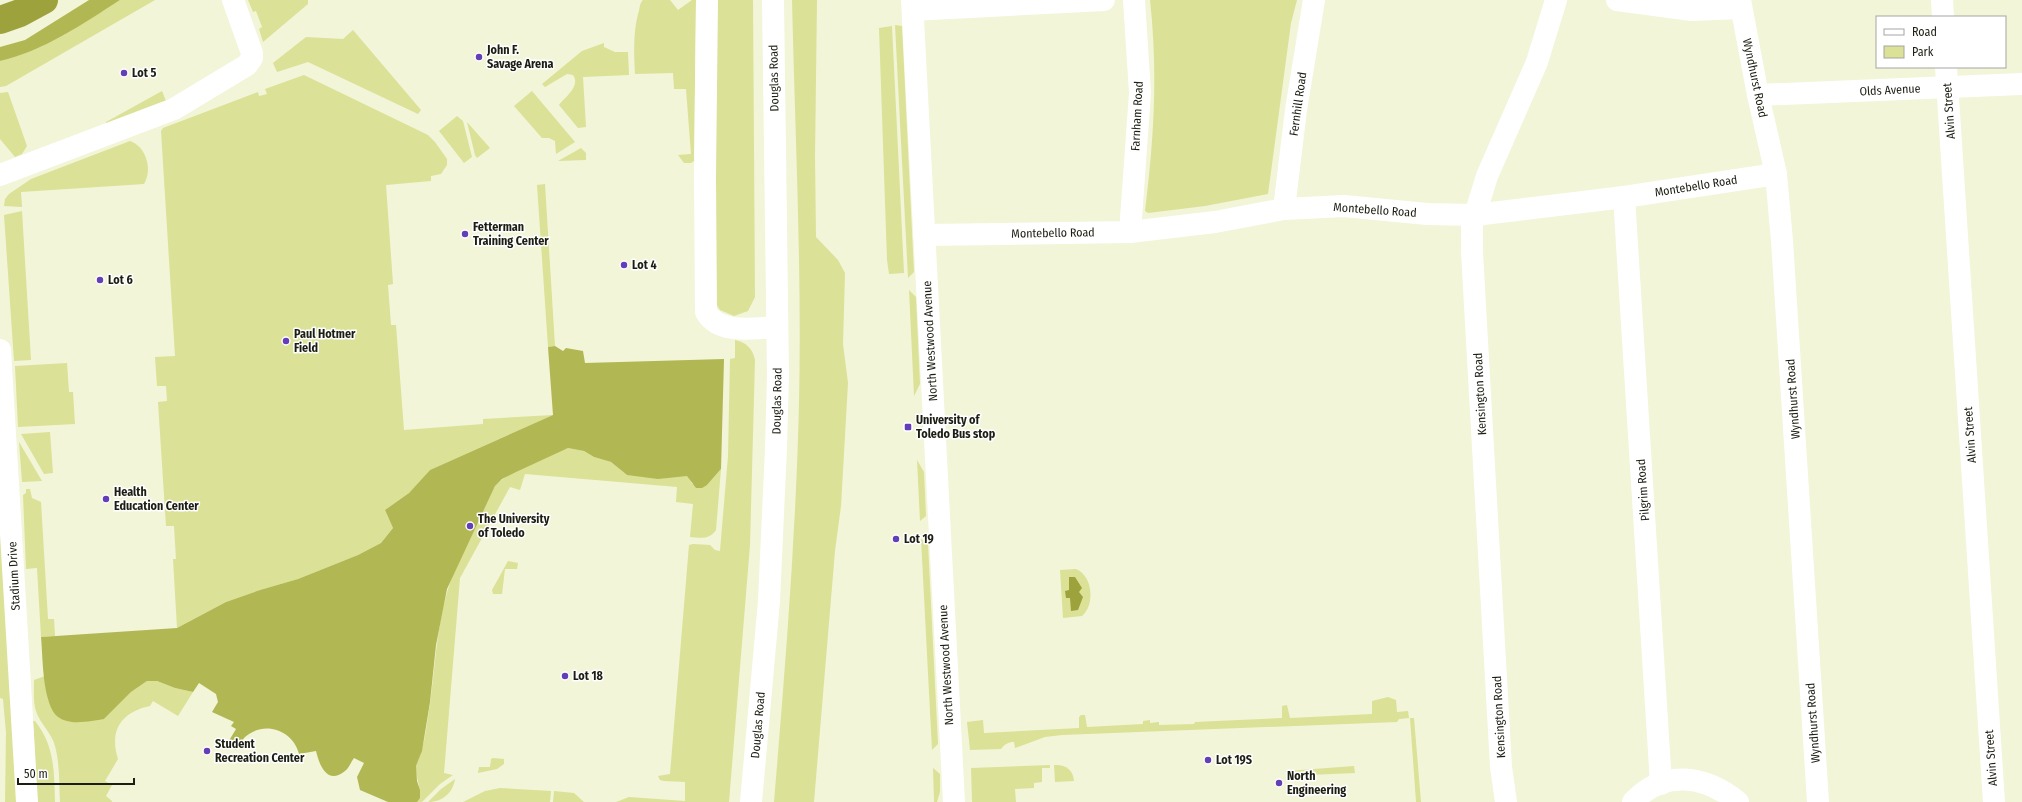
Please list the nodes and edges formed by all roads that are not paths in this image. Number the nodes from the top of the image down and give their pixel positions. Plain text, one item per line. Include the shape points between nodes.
1 (233, 0) edge
2 (707, 0) edge
3 (773, 0) edge
4 (1104, 0) edge
5 (1134, 0) edge
6 (1314, 0) edge
7 (1556, 0) edge
8 (1617, 0) edge
9 (1942, 0) edge
10 (1741, 4) edge
11 (912, 5) edge
12 (1943, 16) edge
13 (1947, 77) edge
14 (2022, 84) edge
15 (1758, 96) junction
16 (1776, 174) junction
17 (0, 175) edge
18 (1624, 197) junction
19 (1284, 209) junction
20 (1476, 215) junction
21 (1130, 232) junction
22 (924, 235) junction
23 (777, 327) junction
24 (0, 350) edge
25 (5, 501) edge
26 (1661, 784) junction
27 (27, 802) edge
28 (751, 802) edge
29 (954, 802) edge
30 (1506, 802) edge
31 (1633, 802) edge
32 (1738, 802) edge
33 (1818, 802) edge
34 (1994, 802) edge

1 - 17 street via 252,53 247,65 174,109
2 - 23 street via 706,312 709,318 728,327
3 - 23 street, Douglas Road
4 - 11 street
5 - 21 street, Farnham Road via 1140,93
6 - 19 street, Fernhill Road via 1296,110
7 - 20 street, Kensington Road via 1537,62 1487,176
8 - 10 street via 1692,10
9 - 12 street
10 - 15 street, Wyndhurst Road
11 - 22 street, North Westwood Avenue
13 - 14 street, Olds Avenue
13 - 15 street, Olds Avenue
13 - 34 street, Alvin Street
15 - 16 street, Wyndhurst Road
16 - 18 street, Montebello Road
16 - 33 street, Wyndhurst Road
18 - 20 street, Montebello Road
18 - 26 street, Pilgrim Road
19 - 20 street, Montebello Road via 1344,206 1427,214
19 - 21 street, Montebello Road via 1215,222
20 - 30 street, Kensington Road via 1472,225 1472,260 1501,768
21 - 22 street, Montebello Road
22 - 29 street, North Westwood Avenue
23 - 28 street, Douglas Road via 776,448 769,601
24 - 25 street, Stadium Drive
25 - 27 street, Stadium Drive
26 - 31 street via 1646,791
26 - 32 street via 1678,780 1706,782

